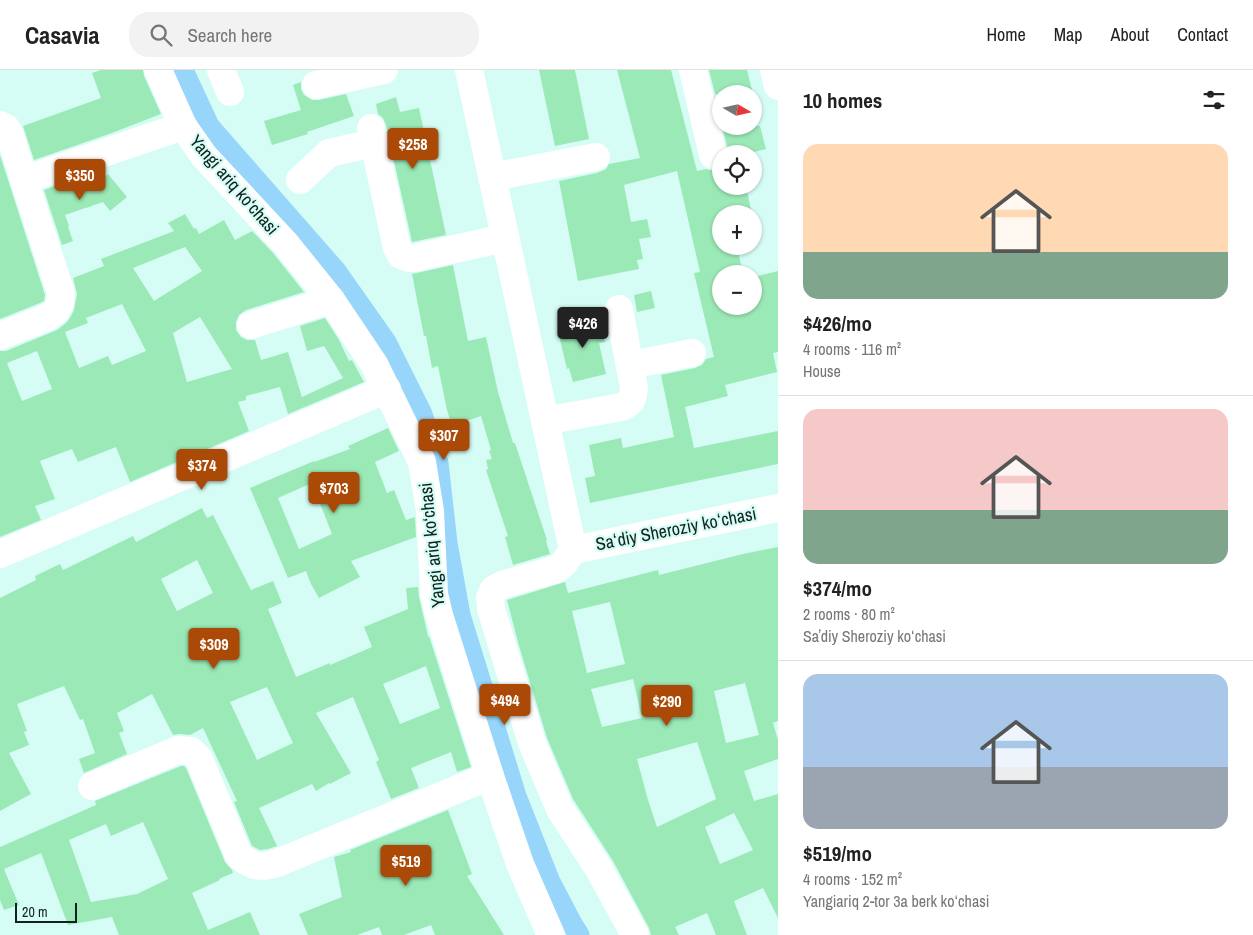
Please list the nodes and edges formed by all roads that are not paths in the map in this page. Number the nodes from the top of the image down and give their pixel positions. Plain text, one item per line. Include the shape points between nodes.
1 (158, 70) edge
2 (468, 70) edge
3 (693, 70) edge
4 (774, 70) edge
5 (372, 71) edge
6 (316, 85) dead end
7 (778, 86) edge
8 (0, 125) edge
9 (183, 126) junction
10 (712, 155) dead end
11 (596, 157) dead end
12 (492, 177) junction
13 (24, 180) junction
14 (300, 180) dead end
15 (505, 238) junction
16 (331, 300) junction
17 (619, 309) dead end
18 (251, 325) dead end
19 (0, 336) edge
20 (692, 353) dead end
21 (630, 365) junction
22 (387, 389) junction
23 (545, 422) junction
24 (778, 508) edge
25 (573, 550) junction
26 (0, 554) edge
27 (490, 776) junction
28 (92, 786) dead end
29 (551, 935) edge
30 (635, 935) edge

1 - 9 street, Yangi ariq ko‘chasi
2 - 12 street
3 - 10 street
4 - 7 street
5 - 6 street
8 - 13 street via 10,135
9 - 13 street
9 - 16 street, Yangi ariq ko‘chasi via 204,156 284,242
11 - 12 street
12 - 15 street
13 - 19 street via 61,293 60,303 48,317
14 - 15 street via 329,153 373,136 401,255 414,258
15 - 23 street
16 - 18 street
16 - 22 street, Yangi ariq ko‘chasi
17 - 21 street
20 - 21 street
21 - 23 street via 634,388 629,404
22 - 26 street
22 - 27 street, Yangi ariq ko‘chasi via 422,462 430,511 434,594
23 - 25 street
24 - 25 street, Saʻdiy Sheroziy koʻchasi
25 - 30 street via 557,569 494,588 490,598 491,609 532,743 560,809 599,869
27 - 28 street via 264,867 248,863 239,856 199,759 191,751 178,750
27 - 29 street, Yangi ariq ko‘chasi via 520,864

